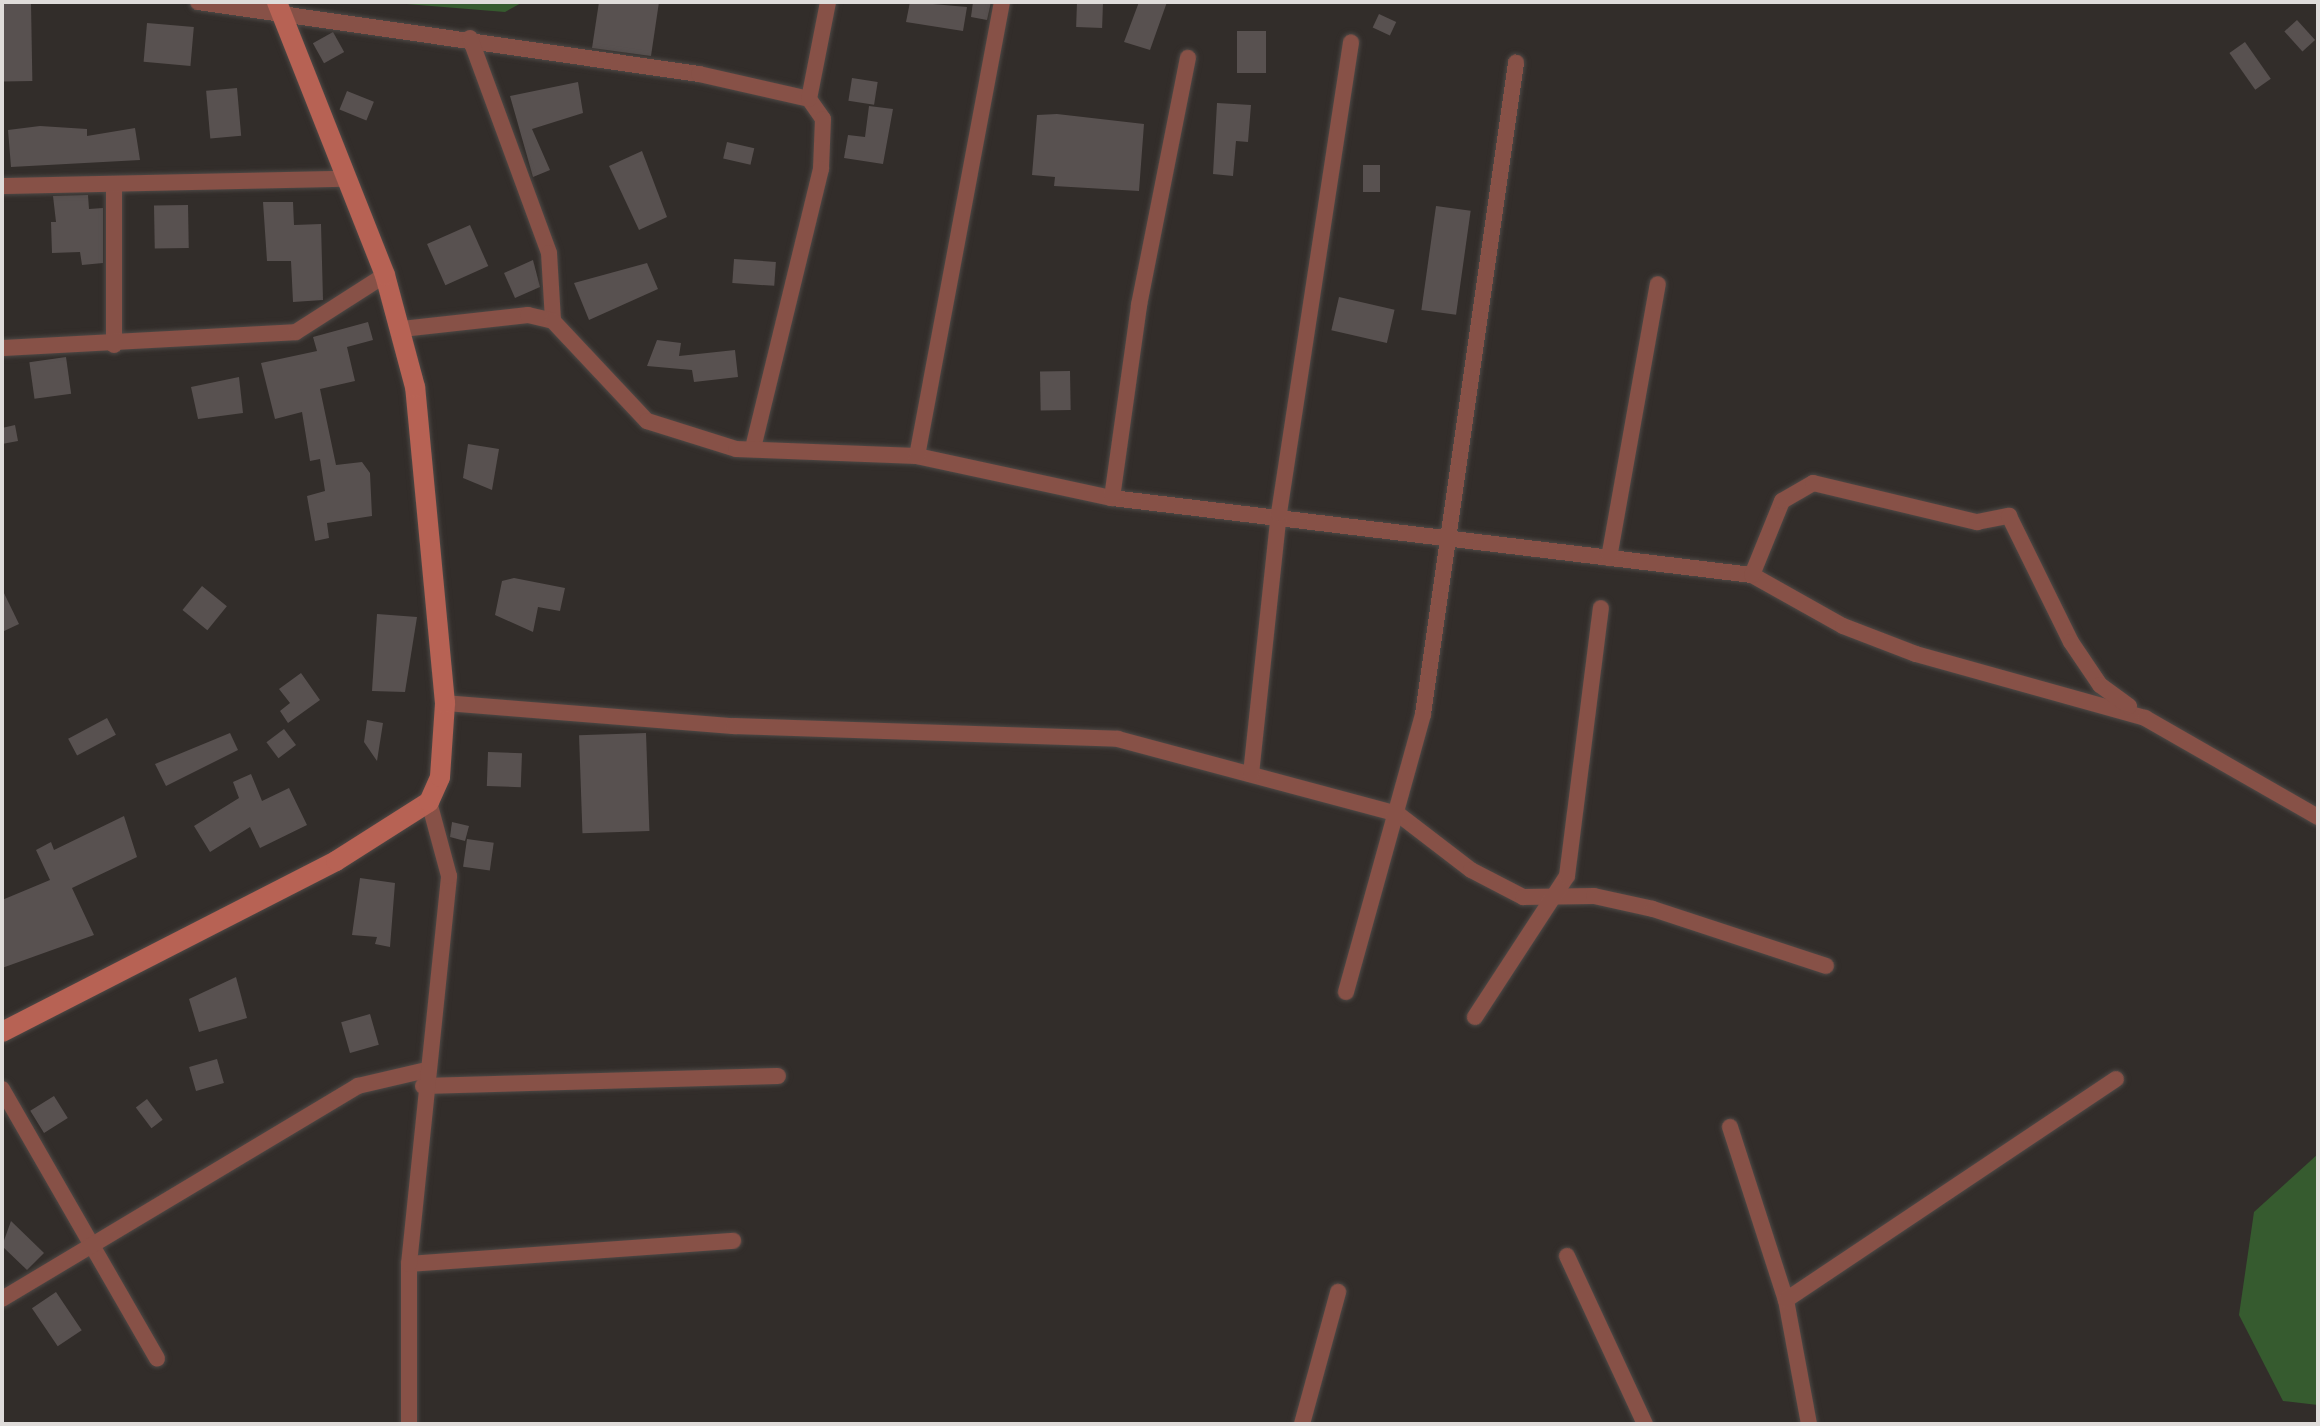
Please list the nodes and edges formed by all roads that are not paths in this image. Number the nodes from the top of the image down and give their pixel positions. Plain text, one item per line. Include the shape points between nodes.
1 (198, 2) edge
2 (828, 2) edge
3 (1002, 2) edge
4 (279, 7) edge
5 (470, 38) junction
6 (1351, 42) dead end
7 (1188, 58) dead end
8 (1516, 63) dead end
9 (809, 99) junction
10 (348, 179) junction
11 (114, 184) junction
12 (2, 186) edge
13 (385, 275) junction
14 (1658, 284) dead end
15 (553, 321) junction
16 (402, 329) junction
17 (114, 345) junction
18 (2, 348) edge
19 (753, 449) junction
20 (917, 456) junction
21 (1112, 498) junction
22 (1279, 513) junction
23 (1443, 537) junction
24 (1609, 558) junction
25 (1752, 575) junction
26 (1601, 608) dead end
27 (445, 703) junction
28 (2145, 718) junction
29 (1251, 774) junction
30 (429, 802) junction
31 (1398, 814) junction
32 (2318, 817) edge
33 (1549, 901) junction
34 (1826, 966) dead end
35 (1346, 992) dead end
36 (1475, 1017) dead end
37 (2, 1032) edge
38 (778, 1076) dead end
39 (425, 1078) junction
40 (2116, 1079) dead end
41 (2, 1089) edge
42 (1730, 1127) dead end
43 (733, 1241) dead end
44 (93, 1247) junction
45 (1567, 1256) dead end
46 (409, 1264) junction
47 (1338, 1292) dead end
48 (2, 1299) edge
49 (1786, 1300) junction
50 (157, 1359) dead end
51 (409, 1424) edge
52 (1302, 1424) edge
53 (1645, 1424) edge
54 (1809, 1424) edge

1 - 4 street
2 - 9 street
3 - 20 street
4 - 5 street
4 - 10 main road
5 - 9 street
5 - 15 street via 549,253
6 - 22 street
7 - 21 street via 1139,305
8 - 23 street
9 - 19 street via 823,119 821,169
10 - 11 street
10 - 13 main road
11 - 12 street
11 - 17 street
13 - 16 main road
13 - 17 street via 296,332
14 - 24 street
15 - 16 street via 528,315
15 - 19 street via 647,421 703,443
16 - 27 main road via 422,441
17 - 18 street
19 - 20 street
20 - 21 street
21 - 22 street
22 - 23 street
22 - 29 street
23 - 24 street
23 - 31 street via 1430,674
24 - 25 street
25 - 28 street via 1843,626 1916,654
25 - 28 street via 1782,501 1813,483 1977,522 2009,516 2100,685
26 - 33 street via 1567,876
27 - 29 street via 734,726 1118,739
27 - 30 main road via 440,777
28 - 32 street
29 - 31 street
30 - 37 main road via 336,861
30 - 39 street via 449,876
31 - 33 street via 1471,870 1523,897
31 - 35 street
33 - 34 street via 1594,896 1653,909
33 - 36 street
38 - 39 street
39 - 44 street via 358,1086
39 - 46 street
40 - 49 street
41 - 44 street
42 - 49 street
43 - 46 street
44 - 48 street
44 - 50 street
45 - 53 street
46 - 51 street
47 - 52 street
49 - 54 street

